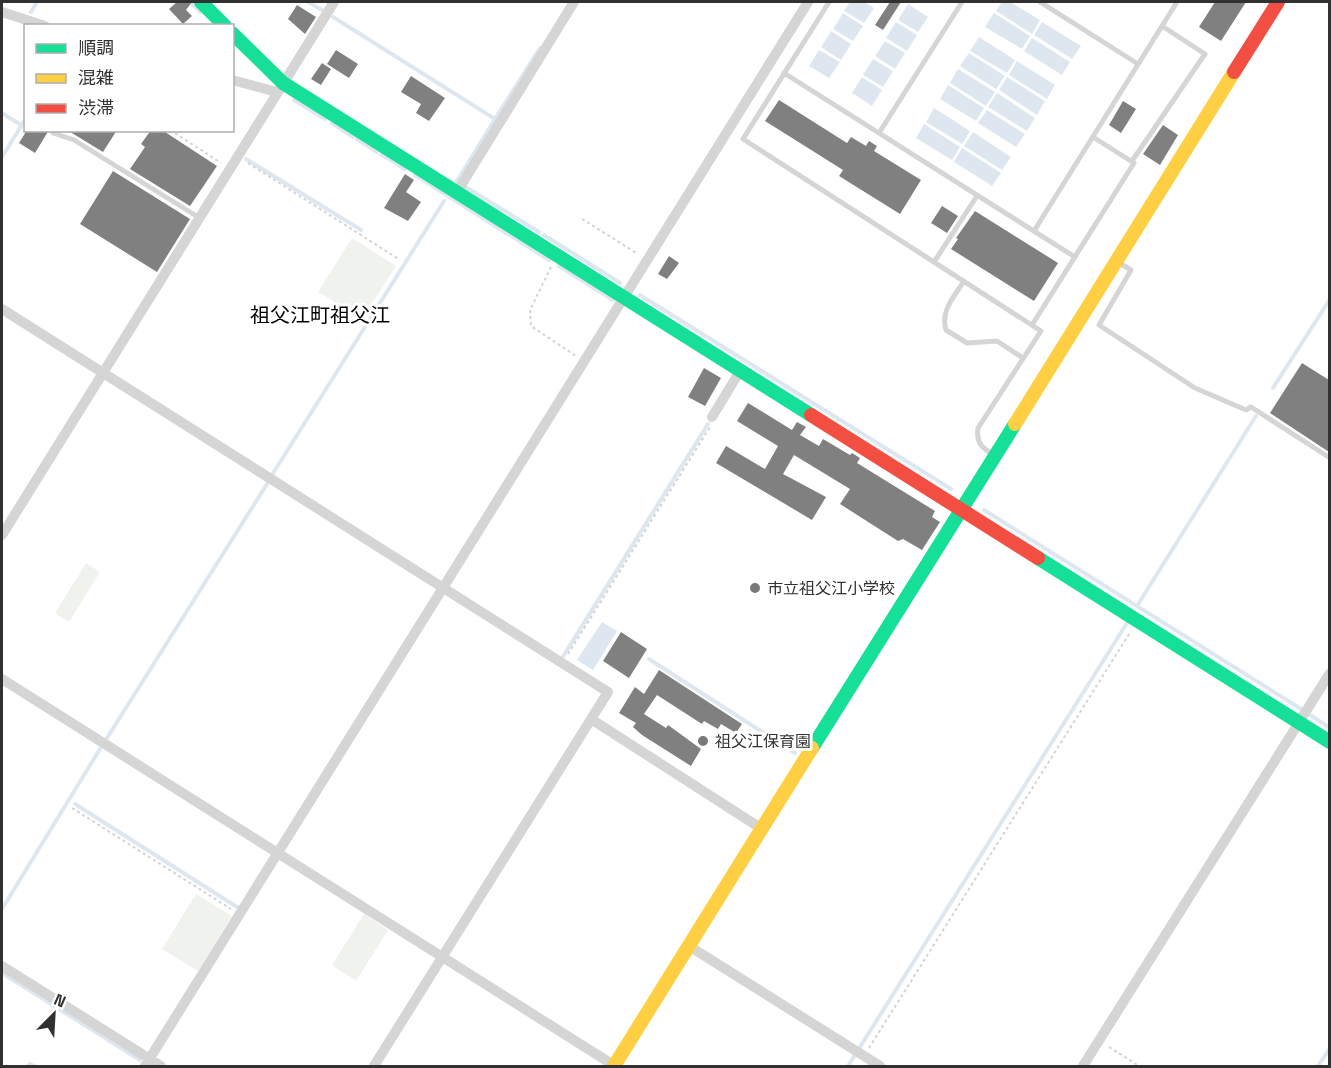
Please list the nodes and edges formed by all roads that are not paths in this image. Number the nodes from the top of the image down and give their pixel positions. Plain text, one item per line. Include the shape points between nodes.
1 (201, 2) edge
2 (334, 2) edge
3 (574, 2) edge
4 (808, 2) edge
5 (829, 2) edge
6 (962, 2) edge
7 (1040, 2) edge
8 (1177, 2) edge
9 (1278, 2) edge
10 (2, 12) edge
11 (39, 24) edge
12 (223, 24) edge
13 (1162, 26) junction
14 (234, 35) edge
15 (1138, 64) junction
16 (784, 73) junction
17 (234, 80) edge
18 (280, 88) junction
19 (54, 133) dead end
20 (879, 133) junction
21 (1093, 137) junction
22 (1132, 161) junction
23 (457, 192) junction
24 (977, 196) junction
25 (198, 217) junction
26 (1034, 231) junction
27 (1074, 257) junction
28 (1116, 260) junction
29 (934, 262) junction
30 (964, 281) junction
31 (622, 297) junction
32 (2, 309) edge
33 (1032, 325) junction
34 (1023, 358) junction
35 (740, 371) junction
36 (103, 374) junction
37 (712, 417) road end
38 (994, 455) junction
39 (1329, 458) edge
40 (960, 509) junction
41 (2, 535) edge
42 (441, 588) junction
43 (1329, 673) edge
44 (2, 679) edge
45 (591, 719) junction
46 (1298, 723) junction
47 (1329, 742) edge
48 (762, 828) junction
49 (276, 855) junction
50 (689, 946) junction
51 (442, 959) junction
52 (2, 966) edge
53 (147, 1063) edge
54 (161, 1066) edge
55 (374, 1066) edge
56 (614, 1066) edge
57 (880, 1066) edge
58 (1083, 1066) edge

1 - 12 street
2 - 18 street
3 - 23 street
4 - 31 street
5 - 16 lane
6 - 20 lane
7 - 15 lane
8 - 13 lane
9 - 28 street
10 - 11 street
13 - 15 lane
13 - 22 lane via 1204,54
14 - 18 street
15 - 21 lane
16 - 20 lane
16 - 29 lane via 743,139
17 - 18 street
18 - 23 street
18 - 25 street
19 - 25 lane via 74,140
20 - 24 lane
21 - 22 lane
21 - 26 lane
22 - 27 lane
23 - 31 street
24 - 26 lane
24 - 29 lane
25 - 36 street
26 - 27 lane
27 - 33 lane
28 - 38 street
28 - 39 lane via 1131,270 1099,325 1195,388 1246,410 1251,406
29 - 30 lane
30 - 33 lane
30 - 34 lane via 945,311 942,320 946,330 967,342 996,341
31 - 35 street
31 - 42 street
32 - 36 street
33 - 34 lane via 1041,331
34 - 38 lane via 978,428 976,438 981,447
35 - 37 street
35 - 40 street
36 - 41 street
36 - 42 street
38 - 40 street
40 - 46 street
40 - 48 street
42 - 45 street via 608,693
42 - 49 street
43 - 46 street
44 - 49 street
45 - 48 street
45 - 51 street
46 - 47 street
46 - 58 street
48 - 50 street
49 - 51 street
49 - 53 street
50 - 56 street
50 - 57 street
51 - 55 street
51 - 56 street
52 - 53 street
53 - 54 street

